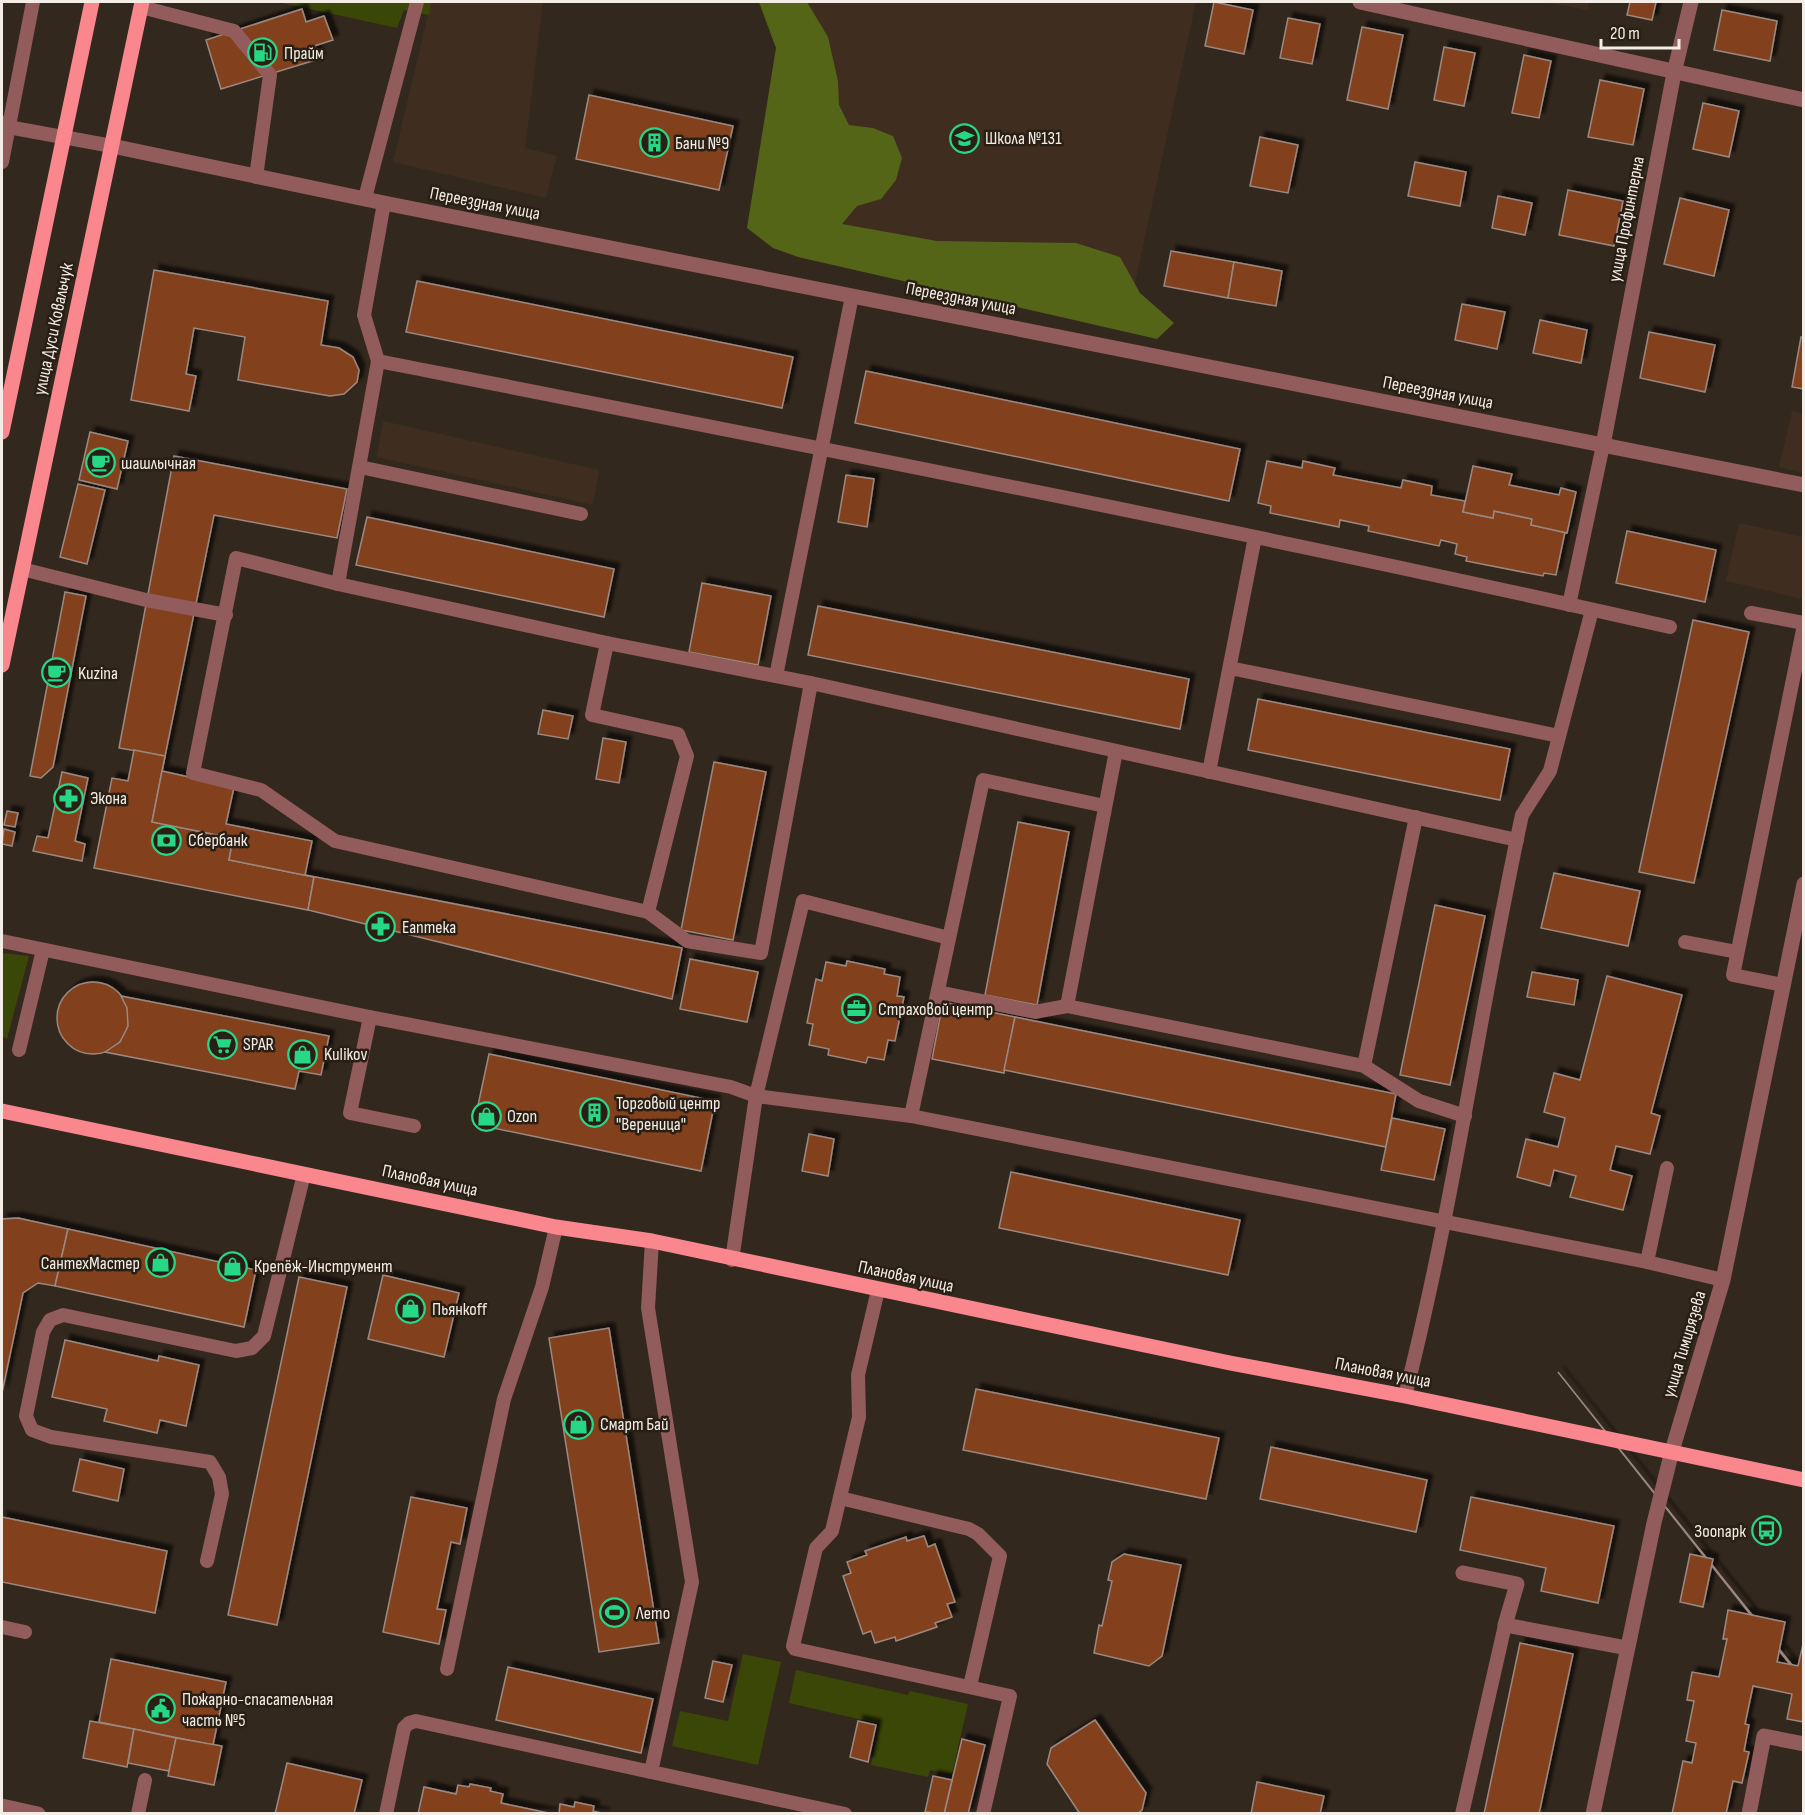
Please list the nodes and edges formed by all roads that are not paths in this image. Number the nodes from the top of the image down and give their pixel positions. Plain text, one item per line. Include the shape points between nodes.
1 (33, 2) edge
2 (92, 2) edge
3 (417, 2) edge
4 (1360, 2) edge
5 (1690, 2) edge
6 (141, 4) edge
7 (1674, 73) junction
8 (1803, 100) edge
9 (5, 125) edge
10 (64, 137) junction
11 (112, 146) junction
12 (2, 162) edge
13 (256, 177) junction
14 (365, 198) junction
15 (384, 203) junction
16 (852, 296) junction
17 (378, 361) junction
18 (2, 432) edge
19 (1603, 445) junction
20 (820, 447) junction
21 (360, 467) junction
22 (1803, 485) edge
23 (581, 514) dead end
24 (1255, 537) junction
25 (22, 569) junction
26 (338, 584) junction
27 (1569, 605) junction
28 (1592, 610) junction
29 (1751, 613) dead end
30 (226, 615) junction
31 (1803, 624) edge
32 (1670, 627) dead end
33 (607, 643) junction
34 (2, 665) edge
35 (1230, 668) junction
36 (776, 676) junction
37 (811, 683) junction
38 (1559, 736) junction
39 (1116, 751) junction
40 (1209, 772) junction
41 (1105, 806) junction
42 (1416, 817) junction
43 (1517, 840) junction
44 (1803, 891) edge
45 (648, 912) junction
46 (949, 938) junction
47 (2, 941) edge
48 (1685, 942) dead end
49 (43, 950) junction
50 (1737, 952) junction
51 (1783, 985) junction
52 (938, 992) junction
53 (1067, 1006) junction
54 (370, 1017) junction
55 (19, 1050) dead end
56 (1364, 1066) junction
57 (756, 1096) junction
58 (2, 1111) edge
59 (911, 1116) junction
60 (1465, 1116) junction
61 (414, 1126) dead end
62 (1667, 1168) dead end
63 (303, 1174) junction
64 (1445, 1222) junction
65 (556, 1227) junction
66 (652, 1241) junction
67 (732, 1260) junction
68 (1647, 1262) junction
69 (1723, 1280) junction
70 (878, 1290) junction
71 (1405, 1396) junction
72 (1672, 1451) junction
73 (1803, 1480) edge
74 (840, 1498) junction
75 (207, 1561) dead end
76 (1463, 1573) dead end
77 (1505, 1625) junction
78 (2, 1627) edge
79 (25, 1632) dead end
80 (1626, 1648) junction
81 (447, 1669) dead end
82 (970, 1686) junction
83 (1803, 1744) edge
84 (651, 1772) junction
85 (145, 1780) dead end
86 (2, 1806) edge
87 (780, 1807) edge
88 (38, 1814) edge
89 (138, 1814) edge
90 (386, 1814) edge
91 (845, 1814) edge
92 (983, 1814) edge
93 (1462, 1814) edge
94 (1593, 1814) edge
95 (1749, 1814) edge

1 - 9 lane
2 - 10 main road, улица Дуси Ковальчук
3 - 14 lane
4 - 7 street
5 - 7 street, улица Профинтерна
6 - 11 main road, улица Дуси Ковальчук
6 - 13 lane via 234,31 270,75
7 - 8 street
7 - 19 street, улица Профинтерна
9 - 10 lane
9 - 12 lane
10 - 11 lane
10 - 18 main road, улица Дуси Ковальчук
11 - 13 street, Переездная улица
11 - 25 main road, улица Дуси Ковальчук
13 - 14 street, Переездная улица
14 - 15 street, Переездная улица
15 - 16 street, Переездная улица
15 - 17 lane via 364,315
16 - 19 street, Переездная улица
16 - 20 lane
17 - 20 lane
17 - 21 lane
19 - 22 street, Переездная улица
19 - 27 lane
20 - 24 lane
20 - 36 lane
21 - 23 lane
21 - 26 lane
24 - 27 lane
24 - 35 lane
25 - 30 lane
25 - 34 main road, улица Дуси Ковальчук
26 - 30 lane via 236,558
26 - 33 lane
27 - 28 lane
28 - 32 lane
28 - 38 lane
29 - 31 lane
30 - 45 lane via 193,772 261,790 335,840
31 - 50 lane
33 - 36 lane
33 - 45 lane via 592,715 678,734 687,756
35 - 38 lane
35 - 40 lane
36 - 37 lane
37 - 39 lane
37 - 45 lane via 760,953 687,941
38 - 43 lane via 1550,771 1522,815
39 - 40 lane
39 - 41 lane
40 - 42 lane
41 - 46 lane via 983,780
41 - 53 lane
42 - 43 lane
42 - 56 lane
43 - 60 lane
44 - 51 street, улица Тимирязева
46 - 52 lane
46 - 57 lane via 803,901
47 - 49 lane
48 - 50 lane
49 - 54 lane
49 - 55 lane
50 - 51 lane via 1733,975
51 - 69 street, улица Тимирязева
52 - 53 lane via 1035,1012
52 - 59 lane
53 - 56 lane
54 - 57 lane via 731,1087
54 - 61 lane via 350,1113
56 - 60 lane via 1419,1101
57 - 59 lane
57 - 67 lane
58 - 63 main road, Плановая улица
59 - 64 lane
60 - 64 lane
62 - 68 lane
63 - 65 main road, Плановая улица
63 - 75 lane via 264,1336 252,1348 236,1351 63,1314 50,1320 44,1332 26,1416 32,1430 51,1437 210,1462 219,1477 222,1494
64 - 68 lane
64 - 71 lane
65 - 66 main road, Плановая улица
65 - 81 lane via 542,1287 504,1399
66 - 67 main road, Плановая улица
66 - 84 lane via 648,1308 692,1582
67 - 70 main road, Плановая улица
68 - 69 lane
69 - 72 street, улица Тимирязева
70 - 71 main road, Плановая улица
70 - 74 lane via 858,1376 859,1417
71 - 72 main road, Плановая улица
72 - 73 main road, Плановая улица
72 - 80 street, улица Тимирязева
74 - 82 lane via 969,1529 1000,1556
74 - 82 lane via 832,1531 816,1548 793,1647
76 - 77 street via 1517,1584
77 - 80 street
77 - 93 lane
78 - 79 lane
80 - 94 street, улица Тимирязева
82 - 92 lane via 1011,1698
83 - 95 street via 1764,1736
84 - 87 lane
84 - 90 lane via 416,1721 404,1728
85 - 89 lane
86 - 88 street
87 - 91 lane

